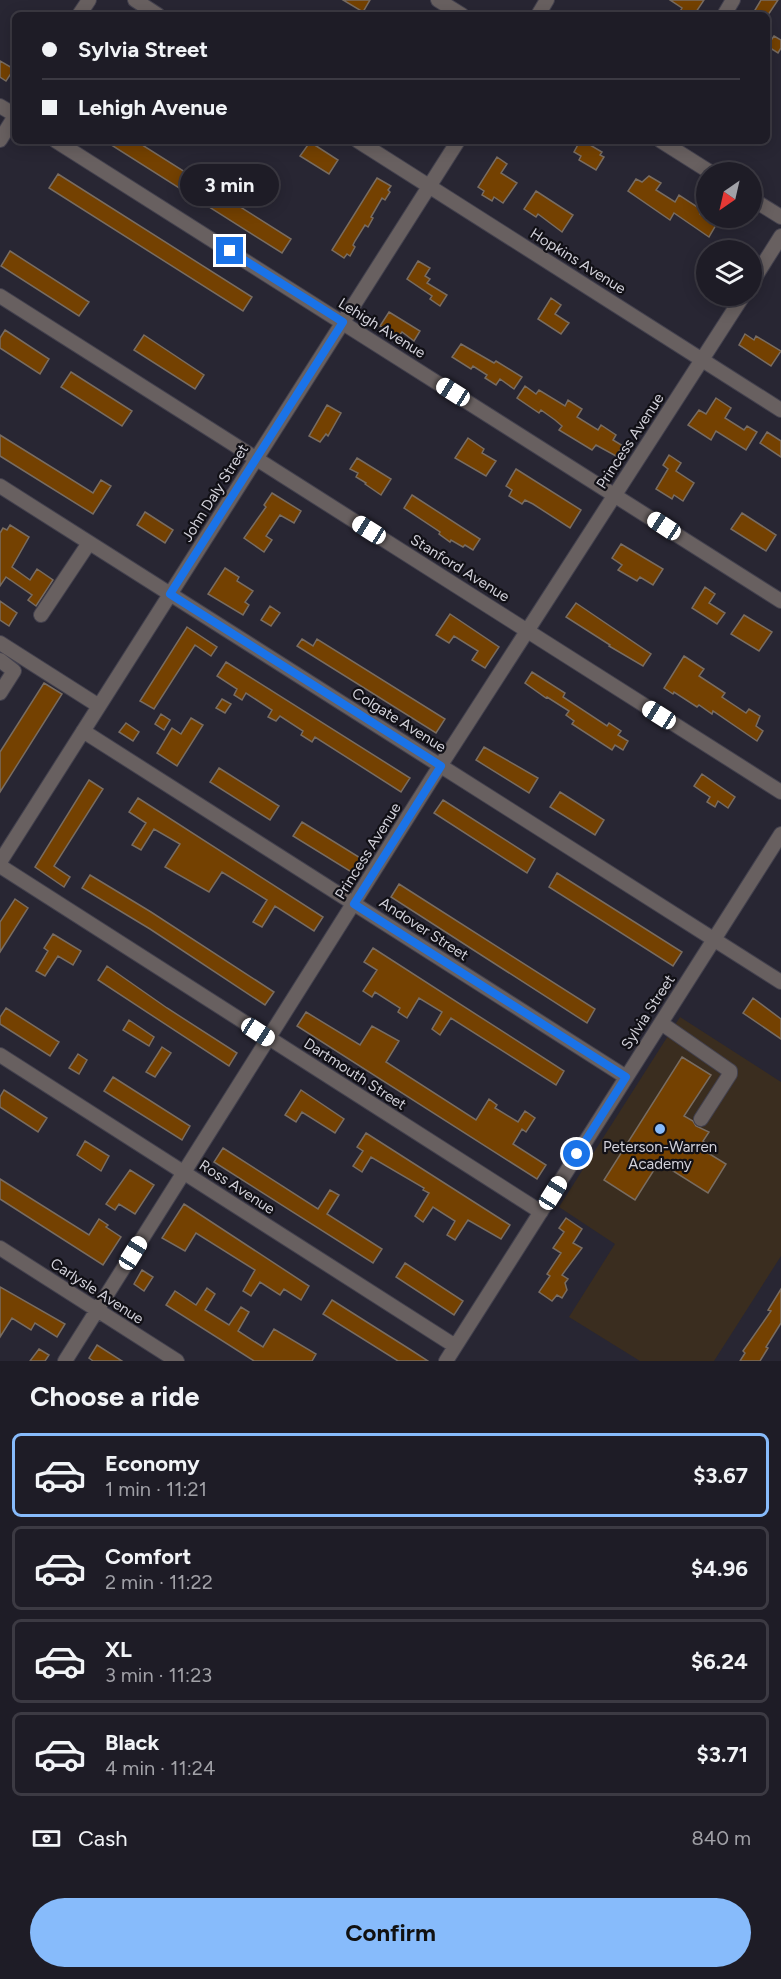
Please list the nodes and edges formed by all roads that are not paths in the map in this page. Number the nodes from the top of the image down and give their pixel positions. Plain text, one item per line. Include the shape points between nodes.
1 (135, 0) edge
2 (438, 0) edge
3 (153, 12) edge
4 (457, 12) edge
5 (12, 121) edge
6 (0, 140) edge
7 (61, 144) edge
8 (363, 144) edge
9 (456, 144) edge
10 (666, 144) edge
11 (696, 163) edge
12 (429, 186) junction
13 (762, 205) edge
14 (781, 217) edge
15 (781, 236) edge
16 (762, 266) edge
17 (0, 296) edge
18 (737, 306) edge
19 (343, 322) junction
20 (702, 360) junction
21 (781, 410) edge
22 (256, 458) junction
23 (0, 486) edge
24 (614, 495) junction
25 (89, 543) junction
26 (170, 594) junction
27 (781, 601) edge
28 (41, 615) dead end
29 (528, 631) junction
30 (3, 653) edge
31 (0, 693) edge
32 (99, 706) junction
33 (83, 731) junction
34 (441, 766) junction
35 (781, 792) edge
36 (781, 834) edge
37 (0, 864) edge
38 (354, 904) junction
39 (714, 940) junction
40 (781, 982) edge
41 (661, 1023) junction
42 (269, 1039) junction
43 (0, 1055) edge
44 (626, 1077) junction
45 (701, 1119) dead end
46 (184, 1173) junction
47 (541, 1212) junction
48 (0, 1248) edge
49 (97, 1310) junction
50 (455, 1346) junction
51 (65, 1361) edge
52 (177, 1361) edge
53 (446, 1361) edge

1 - 3 street
2 - 4 street
5 - 6 street
7 - 19 street, Lehigh Avenue
8 - 12 street, Hopkins Avenue
9 - 12 street, John Daly Street
10 - 11 street
12 - 19 street, John Daly Street
12 - 20 street, Hopkins Avenue
13 - 14 street
15 - 16 street
17 - 22 street, Stanford Avenue
18 - 20 street, Princess Avenue
19 - 22 street, John Daly Street
19 - 24 street, Lehigh Avenue
20 - 21 street, Hopkins Avenue
20 - 24 street, Princess Avenue
22 - 26 street, John Daly Street
22 - 29 street, Stanford Avenue
23 - 25 street, Colgate Avenue
24 - 27 street, Lehigh Avenue
24 - 29 street, Princess Avenue
25 - 26 street, Colgate Avenue
25 - 28 street
26 - 32 street, John Daly Street
26 - 34 street, Colgate Avenue
29 - 34 street, Princess Avenue
29 - 35 street, Stanford Avenue
30 - 31 street via 14,671
30 - 32 street
32 - 33 street, John Daly Street
33 - 37 street, John Daly Street
33 - 38 street, Andover Street
34 - 38 street, Princess Avenue
34 - 39 street, Colgate Avenue
36 - 39 street, Sylvia Street
37 - 42 street, Dartmouth Street
38 - 42 street, Princess Avenue
38 - 44 street, Andover Street
39 - 40 street, Colgate Avenue
39 - 41 street, Sylvia Street
41 - 44 street, Sylvia Street
41 - 45 street via 730,1071
42 - 46 street, Princess Avenue
42 - 47 street, Dartmouth Street
43 - 46 street, Ross Avenue
44 - 47 street, Sylvia Street
46 - 49 street, Princess Avenue
46 - 50 street, Ross Avenue
47 - 50 street, Sylvia Street
48 - 49 street, Carlysle Avenue
49 - 51 street, Princess Avenue
49 - 52 street, Carlysle Avenue
50 - 53 street, Sylvia Street

